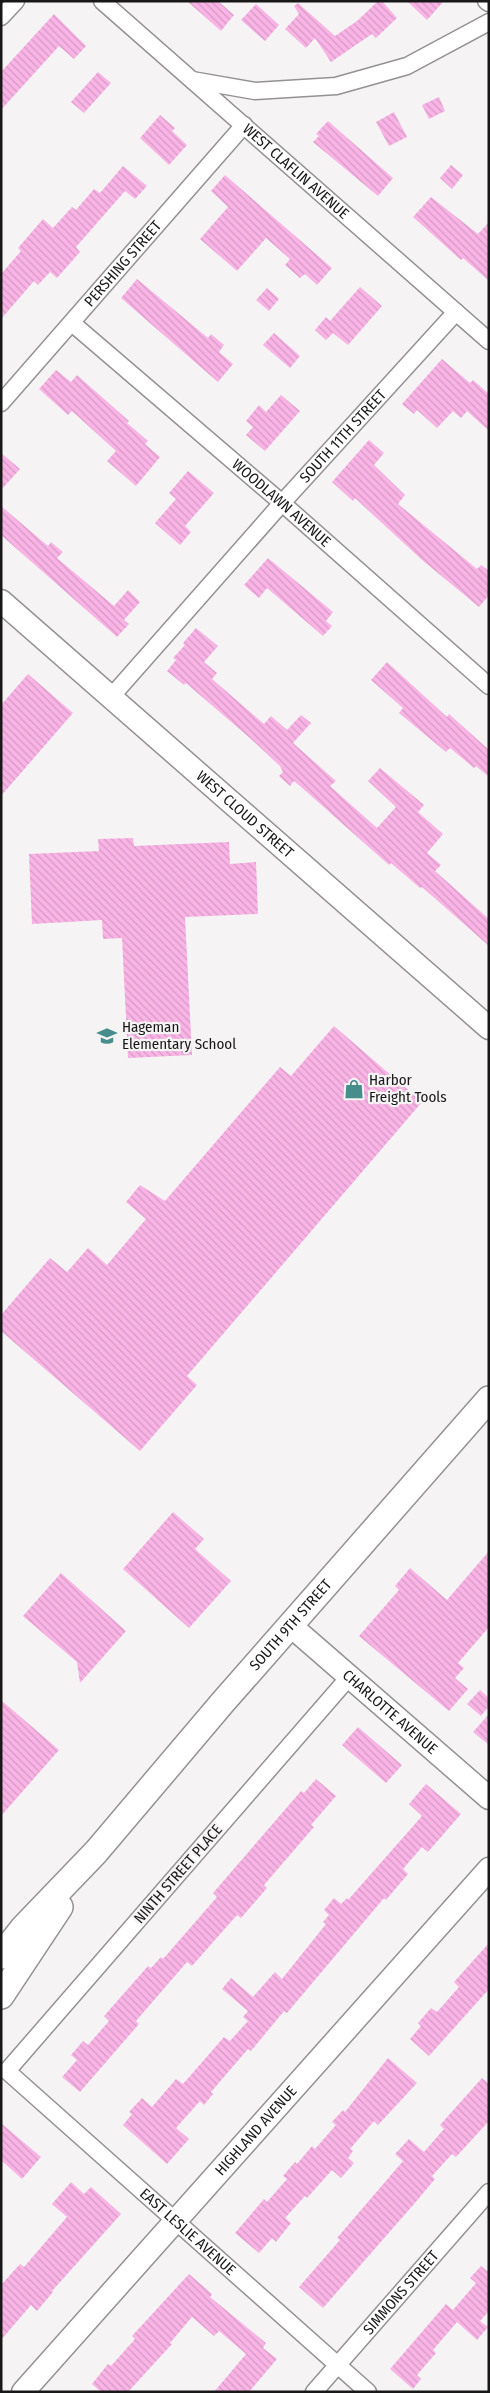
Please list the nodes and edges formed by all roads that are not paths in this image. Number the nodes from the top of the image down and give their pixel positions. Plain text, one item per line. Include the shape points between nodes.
1 (16, 1) edge
2 (102, 1) edge
3 (1, 17) edge
4 (489, 22) edge
5 (192, 80) junction
6 (244, 125) junction
7 (456, 312) junction
8 (72, 324) junction
9 (489, 341) edge
10 (1, 403) edge
11 (282, 504) junction
12 (1, 601) edge
13 (489, 686) edge
14 (111, 697) junction
15 (489, 1028) edge
16 (489, 1399) edge
17 (291, 1626) junction
18 (350, 1676) junction
19 (489, 1798) edge
20 (96, 1852) junction
21 (489, 1869) edge
22 (1, 1956) edge
23 (1, 1996) edge
24 (7, 2071) joint
25 (489, 2192) edge
26 (174, 2221) junction
27 (338, 2365) junction
28 (23, 2392) edge
29 (314, 2392) edge
30 (368, 2392) edge

1 - 3 street
2 - 5 street, WEST CLAFLIN AVENUE
4 - 5 street via 407,66 336,86 255,91
5 - 6 street, WEST CLAFLIN AVENUE
6 - 7 street, WEST CLAFLIN AVENUE
6 - 8 street, PERSHING STREET
7 - 9 street, WEST CLAFLIN AVENUE
7 - 11 street, SOUTH 11TH STREET
8 - 10 street, PERSHING STREET
8 - 11 street, WOODLAWN AVENUE
11 - 13 street, WOODLAWN AVENUE
11 - 14 street, SOUTH 11TH STREET
12 - 14 street, WEST CLOUD STREET
14 - 15 street, WEST CLOUD STREET
16 - 17 main road, SOUTH 9TH STREET
17 - 18 street, CHARLOTTE AVENUE
17 - 20 main road, SOUTH 9TH STREET
18 - 19 street, CHARLOTTE AVENUE
18 - 24 street, NINTH STREET PLACE
20 - 22 main road, SOUTH 9TH STREET via 23,1928
20 - 23 main road, SOUTH 9TH STREET
21 - 26 street, HIGHLAND AVENUE
24 - 26 street, EAST LESLIE AVENUE
25 - 27 street, SIMMONS STREET
26 - 27 street, EAST LESLIE AVENUE
26 - 28 street, HIGHLAND AVENUE
27 - 29 street, SIMMONS STREET
27 - 30 street, EAST LESLIE AVENUE

